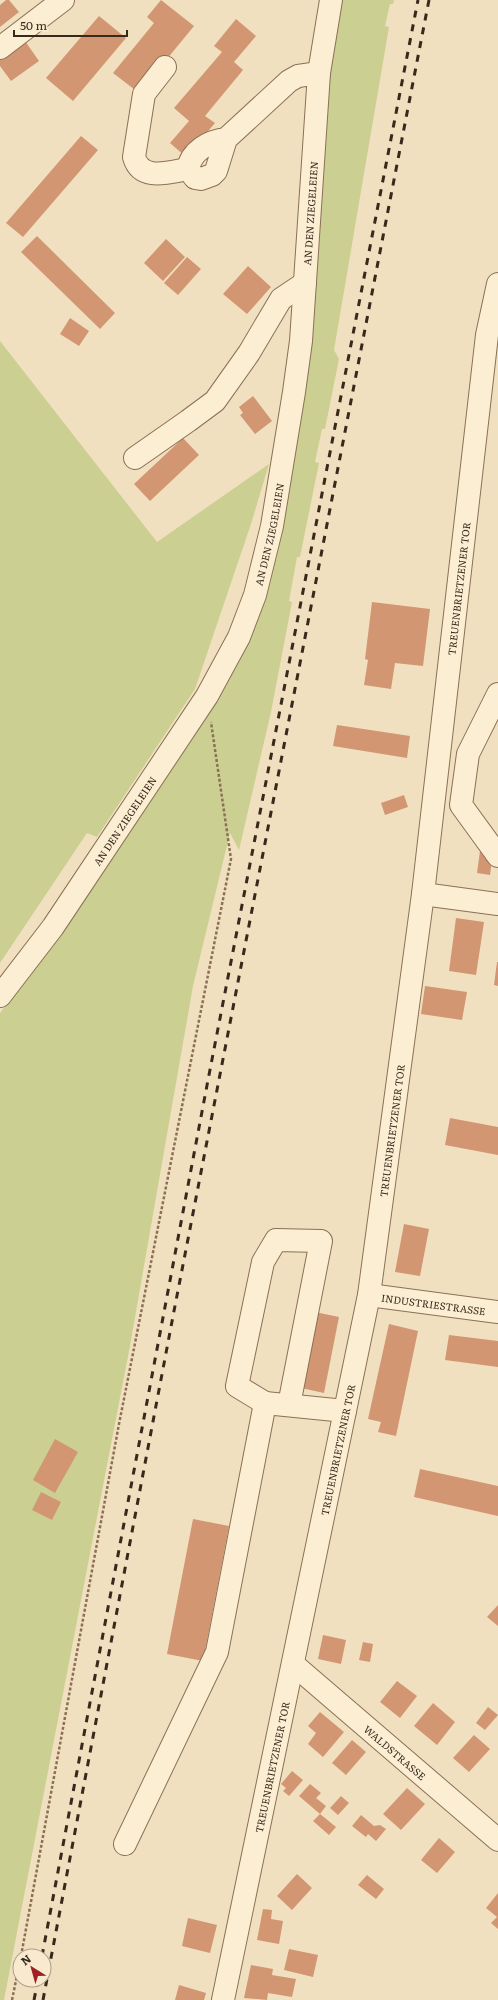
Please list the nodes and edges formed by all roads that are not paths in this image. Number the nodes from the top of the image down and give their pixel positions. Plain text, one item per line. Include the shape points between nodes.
1 (63, 0) edge
2 (331, 0) edge
3 (0, 48) edge
4 (165, 67) dead end
5 (319, 73) junction
6 (305, 283) junction
7 (498, 284) edge
8 (135, 458) dead end
9 (498, 694) edge
10 (498, 856) edge
11 (424, 894) junction
12 (498, 904) edge
13 (0, 996) edge
14 (369, 1295) junction
15 (498, 1312) edge
16 (265, 1403) junction
17 (289, 1405) junction
18 (344, 1411) junction
19 (293, 1664) junction
20 (498, 1840) edge
21 (125, 1844) dead end
22 (223, 2000) edge

1 - 3 street
2 - 5 street, AN DEN ZIEGELEIEN
4 - 5 street via 144,94 134,157 136,163 147,173 188,169 195,178 201,179 212,175 219,165 226,139 294,78
5 - 6 street, AN DEN ZIEGELEIEN
6 - 8 street via 281,299 249,354 214,401
6 - 13 street, AN DEN ZIEGELEIEN via 301,341 272,526 253,602 242,630 207,696 53,927
7 - 11 street, TREUENBRIETZENER TOR via 487,335
9 - 10 street via 468,754 461,805
11 - 12 street
11 - 14 street, TREUENBRIETZENER TOR
14 - 15 street, INDUSTRIESTRASSE
14 - 18 street, TREUENBRIETZENER TOR
16 - 17 street
16 - 17 street via 237,1386 263,1262 276,1240 321,1241
16 - 21 street via 218,1652
17 - 18 street
18 - 19 street, TREUENBRIETZENER TOR
19 - 20 street, WALDSTRASSE
19 - 22 street, TREUENBRIETZENER TOR

